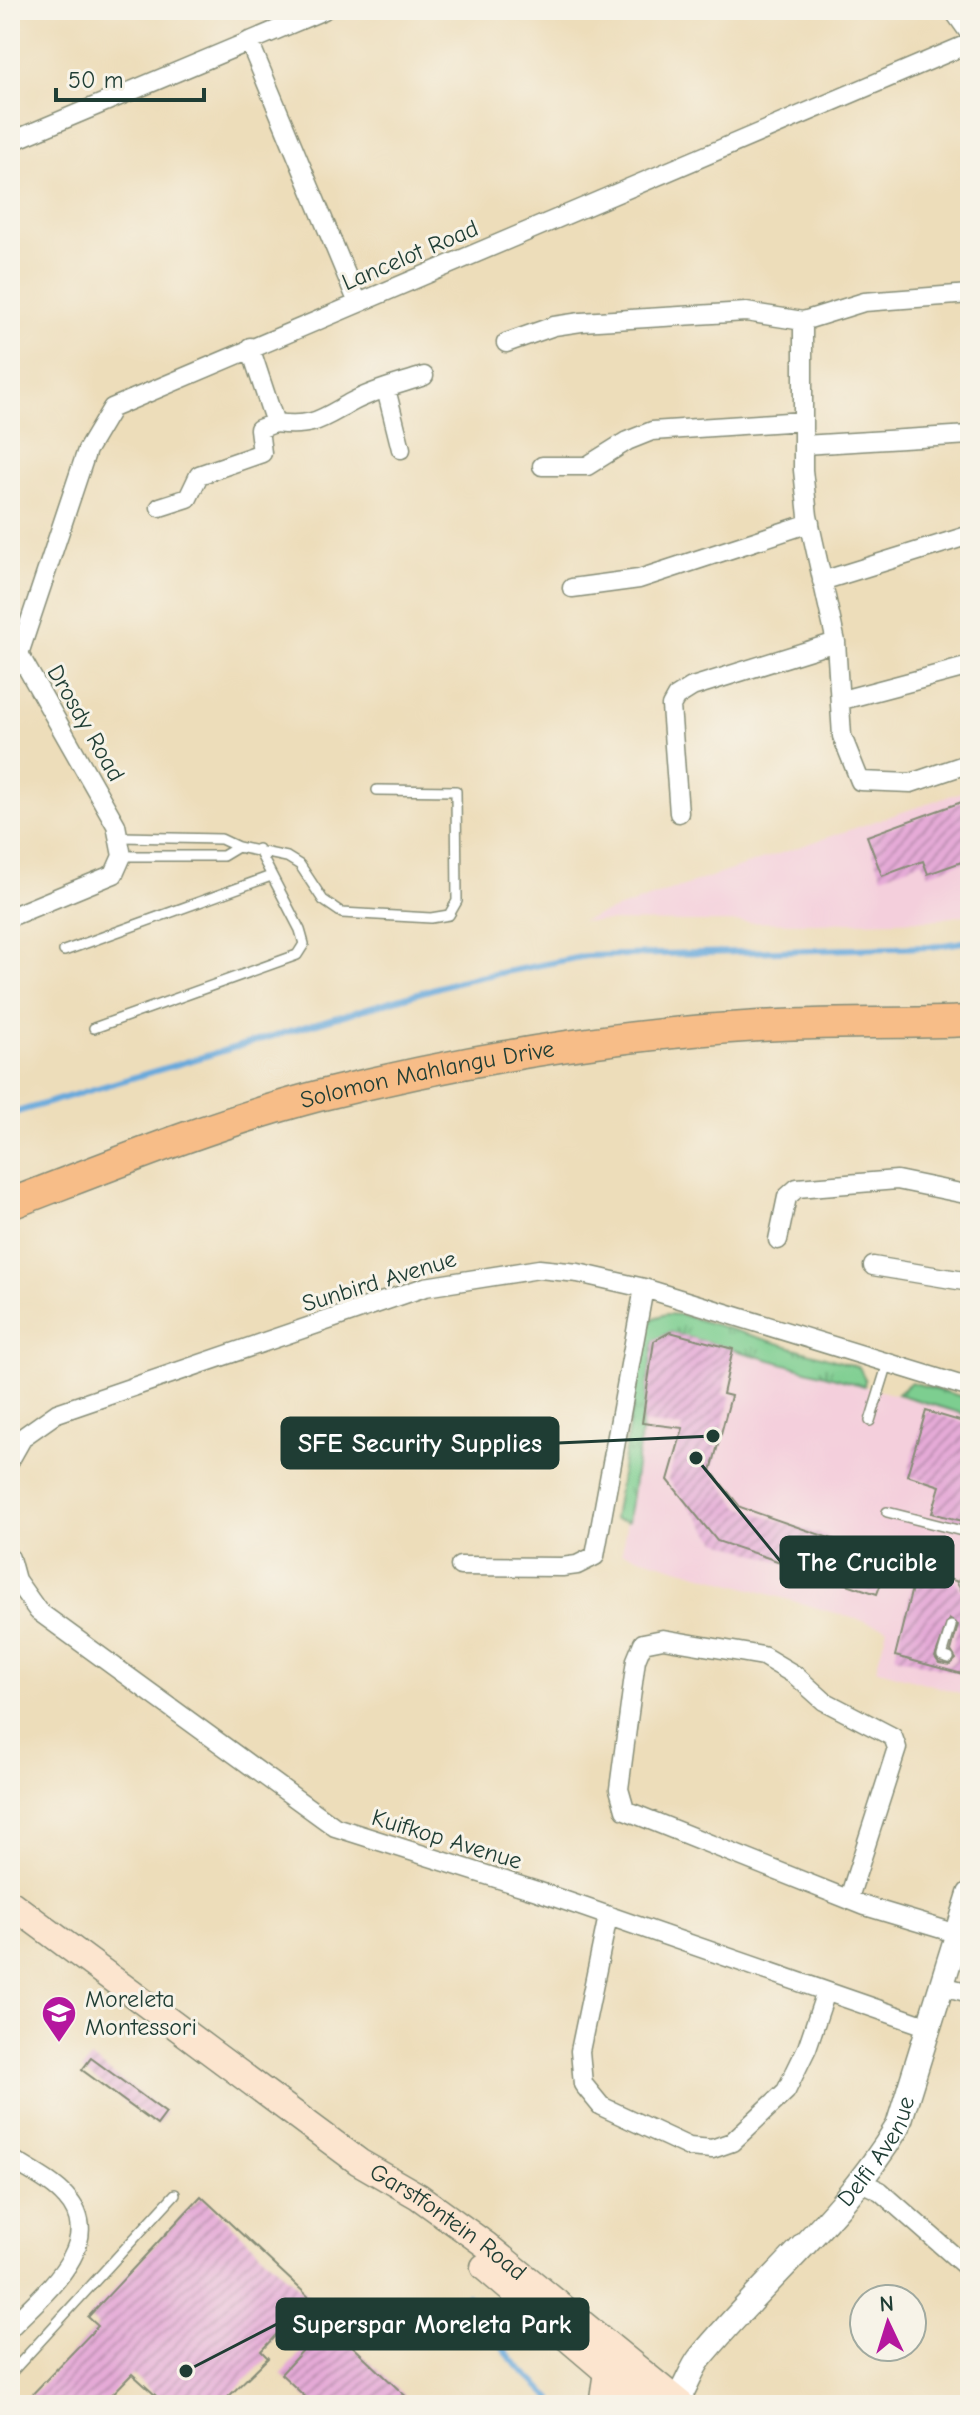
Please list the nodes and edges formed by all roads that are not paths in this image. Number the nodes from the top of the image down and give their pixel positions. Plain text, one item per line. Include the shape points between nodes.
1 (324, 10) edge
2 (953, 10) edge
3 (970, 34) edge
4 (249, 41) junction
5 (970, 43) edge
6 (10, 142) edge
7 (970, 294) edge
8 (358, 303) junction
9 (803, 321) junction
10 (506, 343) dead end
11 (250, 347) junction
12 (424, 376) dead end
13 (386, 389) junction
14 (803, 421) junction
15 (275, 423) junction
16 (970, 435) edge
17 (803, 445) junction
18 (401, 449) dead end
19 (542, 466) dead end
20 (160, 507) dead end
21 (810, 523) junction
22 (970, 535) edge
23 (822, 581) junction
24 (572, 588) dead end
25 (836, 642) junction
26 (14, 652) edge
27 (970, 666) edge
28 (842, 700) junction
29 (970, 763) edge
30 (377, 790) dead end
31 (679, 813) dead end
32 (120, 839) junction
33 (238, 847) junction
34 (258, 849) junction
35 (271, 876) junction
36 (10, 917) edge
37 (64, 951) dead end
38 (970, 1021) edge
39 (862, 1026) junction
40 (94, 1028) dead end
41 (970, 1035) edge
42 (970, 1195) edge
43 (10, 1204) edge
44 (778, 1240) dead end
45 (873, 1266) dead end
46 (970, 1282) edge
47 (644, 1288) junction
48 (888, 1363) junction
49 (970, 1388) edge
50 (870, 1421) dead end
51 (10, 1460) edge
52 (887, 1512) dead end
53 (970, 1533) edge
54 (10, 1558) edge
55 (460, 1566) dead end
56 (951, 1626) dead end
57 (949, 1658) dead end
58 (970, 1894) edge
59 (849, 1898) junction
60 (10, 1903) edge
61 (608, 1916) junction
62 (958, 1934) junction
63 (942, 1986) junction
64 (826, 1992) junction
65 (970, 1993) edge
66 (929, 2027) junction
67 (10, 2158) edge
68 (359, 2162) junction
69 (861, 2182) junction
70 (175, 2194) dead end
71 (970, 2270) edge
72 (10, 2328) edge
73 (698, 2360) junction
74 (607, 2372) junction
75 (10, 2374) edge
76 (642, 2398) edge
77 (677, 2403) edge
78 (602, 2405) edge

1 - 4 street
2 - 3 street
4 - 6 street
4 - 8 street
5 - 8 street, Lancelot Road
7 - 9 street via 864,302
8 - 11 street, Lancelot Road
9 - 10 street via 746,312 581,322
9 - 14 street
11 - 15 street
11 - 26 street, Lancelot Road via 137,394 105,417 87,450
12 - 13 street
13 - 15 street via 302,427
13 - 18 street
14 - 17 street
14 - 19 street via 652,431 587,466
15 - 20 street via 259,429 262,453 199,475 188,498
16 - 17 street
17 - 21 street
21 - 23 street
21 - 24 street via 639,579
22 - 23 street
23 - 25 street
25 - 28 street
25 - 31 street via 692,687 676,697 671,713
26 - 32 street, Drosdy Road
27 - 28 street
28 - 29 street via 842,736 860,781 911,783
30 - 34 lane via 456,791 457,901 449,915 342,913 323,900 293,860
32 - 33 lane via 221,839
32 - 33 lane via 223,856
32 - 36 street via 114,874
33 - 34 lane
34 - 35 lane
35 - 37 lane
35 - 40 lane via 300,930 304,944 297,955
38 - 39 main road, Solomon Mahlangu Drive
39 - 41 main road, Solomon Mahlangu Drive
39 - 43 main road, Solomon Mahlangu Drive via 761,1026 677,1034 434,1070 201,1130
42 - 44 street via 897,1180 797,1188 787,1197
45 - 46 street
47 - 48 street, Sunbird Avenue
47 - 51 street, Sunbird Avenue via 539,1269 425,1287 57,1413 23,1437
47 - 55 street via 595,1556 562,1567
48 - 49 street, Sunbird Avenue
48 - 50 lane
52 - 53 lane
54 - 61 street, Kuifkop Avenue via 16,1580 38,1611 335,1827
56 - 57 lane via 942,1656
58 - 62 street, Delfi Avenue
59 - 59 street via 625,1810 619,1789 636,1660 643,1643 663,1639 756,1654 795,1675 846,1715 893,1737 897,1748
59 - 62 street
60 - 68 main road, Garstfontein Road
61 - 64 street, Kuifkop Avenue
61 - 64 street via 580,2051 583,2084 601,2106 689,2147 712,2149 732,2142 786,2091
62 - 63 street, Delfi Avenue
63 - 65 street
63 - 66 street, Delfi Avenue
64 - 66 street, Kuifkop Avenue
66 - 69 street, Delfi Avenue via 898,2126
67 - 72 street via 64,2194 81,2229 74,2255
68 - 74 main road, Garstfontein Road via 381,2187 473,2257
68 - 76 main road, Garstfontein Road via 486,2245
69 - 71 street via 880,2191
69 - 73 street, Delfi Avenue
70 - 75 lane
73 - 76 street, Delfi Avenue
73 - 77 street, Delfi Avenue
74 - 76 main road, Garstfontein Road
74 - 78 main road
76 - 77 main road, Garstfontein Road

